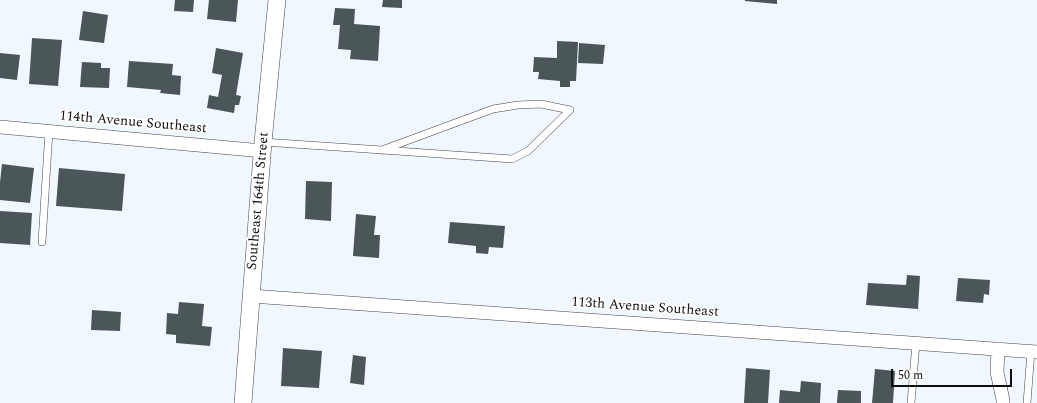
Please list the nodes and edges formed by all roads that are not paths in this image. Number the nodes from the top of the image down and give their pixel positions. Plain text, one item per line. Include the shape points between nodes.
1 (277, 0) edge
2 (0, 127) edge
3 (49, 131) junction
4 (263, 147) junction
5 (382, 150) junction
6 (42, 242) dead end
7 (251, 296) junction
8 (916, 343) junction
9 (998, 349) junction
10 (1034, 351) edge
11 (244, 403) edge
12 (911, 403) edge
13 (1003, 403) edge
14 (1028, 403) edge

1 - 4 street, Southeast 164th Street
2 - 3 street, 114th Avenue Southeast
3 - 4 street, 114th Avenue Southeast
3 - 6 lane
4 - 5 lane
4 - 7 street, Southeast 164th Street
5 - 5 lane via 512,159 528,150 570,110 541,104 493,109
7 - 8 street, 113th Avenue Southeast
7 - 11 street, Southeast 164th Street
8 - 9 street, 113th Avenue Southeast
8 - 12 lane
9 - 10 street, 113th Avenue Southeast
9 - 13 street via 997,372
10 - 14 lane

